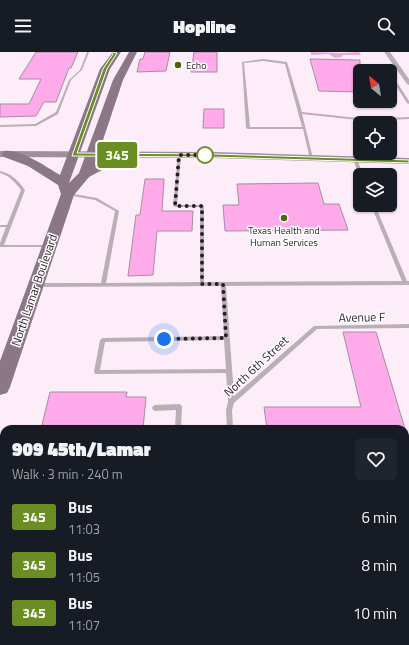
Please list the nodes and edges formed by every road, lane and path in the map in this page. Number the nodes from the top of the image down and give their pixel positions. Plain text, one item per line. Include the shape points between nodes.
1 (88, 52) edge
2 (115, 52) edge
3 (387, 52) edge
4 (131, 53) edge
5 (409, 83) edge
6 (397, 85) edge
7 (409, 103) edge
8 (300, 113) junction
9 (409, 118) edge
10 (0, 126) edge
11 (304, 128) junction
12 (4, 154) edge
13 (74, 154) junction
14 (93, 155) junction
15 (128, 155) junction
16 (179, 155) junction
17 (311, 158) junction
18 (353, 159) edge
19 (382, 160) edge
20 (409, 161) edge
21 (0, 172) edge
22 (85, 174) junction
23 (66, 189) junction
24 (376, 212) edge
25 (0, 226) edge
26 (9, 226) junction
27 (0, 246) edge
28 (50, 246) junction
29 (407, 283) edge
30 (202, 284) junction
31 (223, 284) junction
32 (36, 285) junction
33 (103, 285) junction
34 (409, 326) edge
35 (316, 327) joint
36 (226, 338) junction
37 (3, 371) edge
38 (228, 371) junction
39 (0, 387) edge
40 (231, 402) junction
41 (154, 408) dead end
42 (178, 425) edge
43 (230, 425) edge

1 - 10 lane via 81,70 70,80 57,113 36,125
2 - 13 main road, North Lamar Boulevard via 105,69
3 - 5 street
4 - 14 main road, North Lamar Boulevard via 118,80
6 - 7 lane
8 - 9 lane via 367,120
8 - 11 lane
8 - 11 lane via 286,63 263,60 243,62 248,128
11 - 17 lane
12 - 13 main road
12 - 23 main road via 32,163
13 - 14 main road
13 - 23 main road, North Lamar Boulevard
14 - 15 main road
14 - 22 main road, North Lamar Boulevard
15 - 16 main road
15 - 22 main road via 111,160
16 - 17 main road
16 - 30 lane via 175,206 202,206
17 - 18 main road
19 - 20 main road
21 - 26 lane via 16,179 23,190
22 - 23 main road, North Lamar Boulevard
23 - 28 main road, North Lamar Boulevard
23 - 33 lane via 96,199 117,211
24 - 29 lane
25 - 26 lane
26 - 27 lane
27 - 28 lane
28 - 32 main road, North Lamar Boulevard
29 - 31 lane
30 - 31 lane
30 - 33 lane
31 - 36 lane
32 - 33 lane
32 - 37 main road, North Lamar Boulevard
34 - 35 lane, Avenue F
35 - 40 lane, North 6th Street
36 - 38 lane
36 - 38 lane via 103,340 97,372
37 - 39 main road, North Lamar Boulevard
38 - 40 lane
40 - 43 lane, North 6th Street
41 - 42 lane via 179,407

